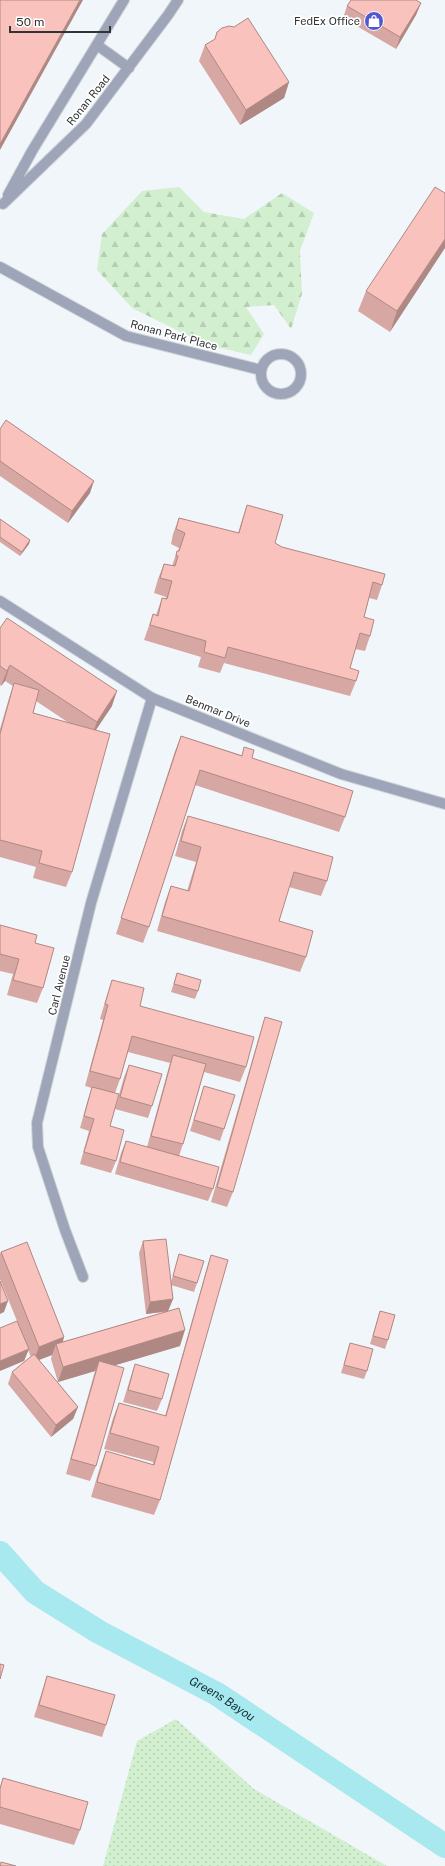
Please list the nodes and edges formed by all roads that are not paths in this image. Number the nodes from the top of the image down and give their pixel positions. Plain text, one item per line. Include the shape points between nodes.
1 (124, 0) edge
2 (178, 0) edge
3 (97, 45) junction
4 (129, 68) junction
5 (2, 206) edge
6 (0, 267) edge
7 (261, 370) junction
8 (0, 601) edge
9 (152, 698) junction
10 (445, 804) edge
11 (83, 1277) dead end

1 - 3 street, Ronan Road
2 - 4 street, Ronan Road
3 - 4 street
3 - 5 street, Ronan Road via 32,151
4 - 5 street, Ronan Road via 86,124
6 - 7 street, Ronan Park Place via 126,336
7 - 7 street via 262,383 277,394 295,389 301,378 296,360 285,354 272,356 263,364
8 - 9 street, Benmar Drive
9 - 10 street, Benmar Drive via 341,774
9 - 11 street, Carl Avenue via 91,903 37,1123 38,1147

